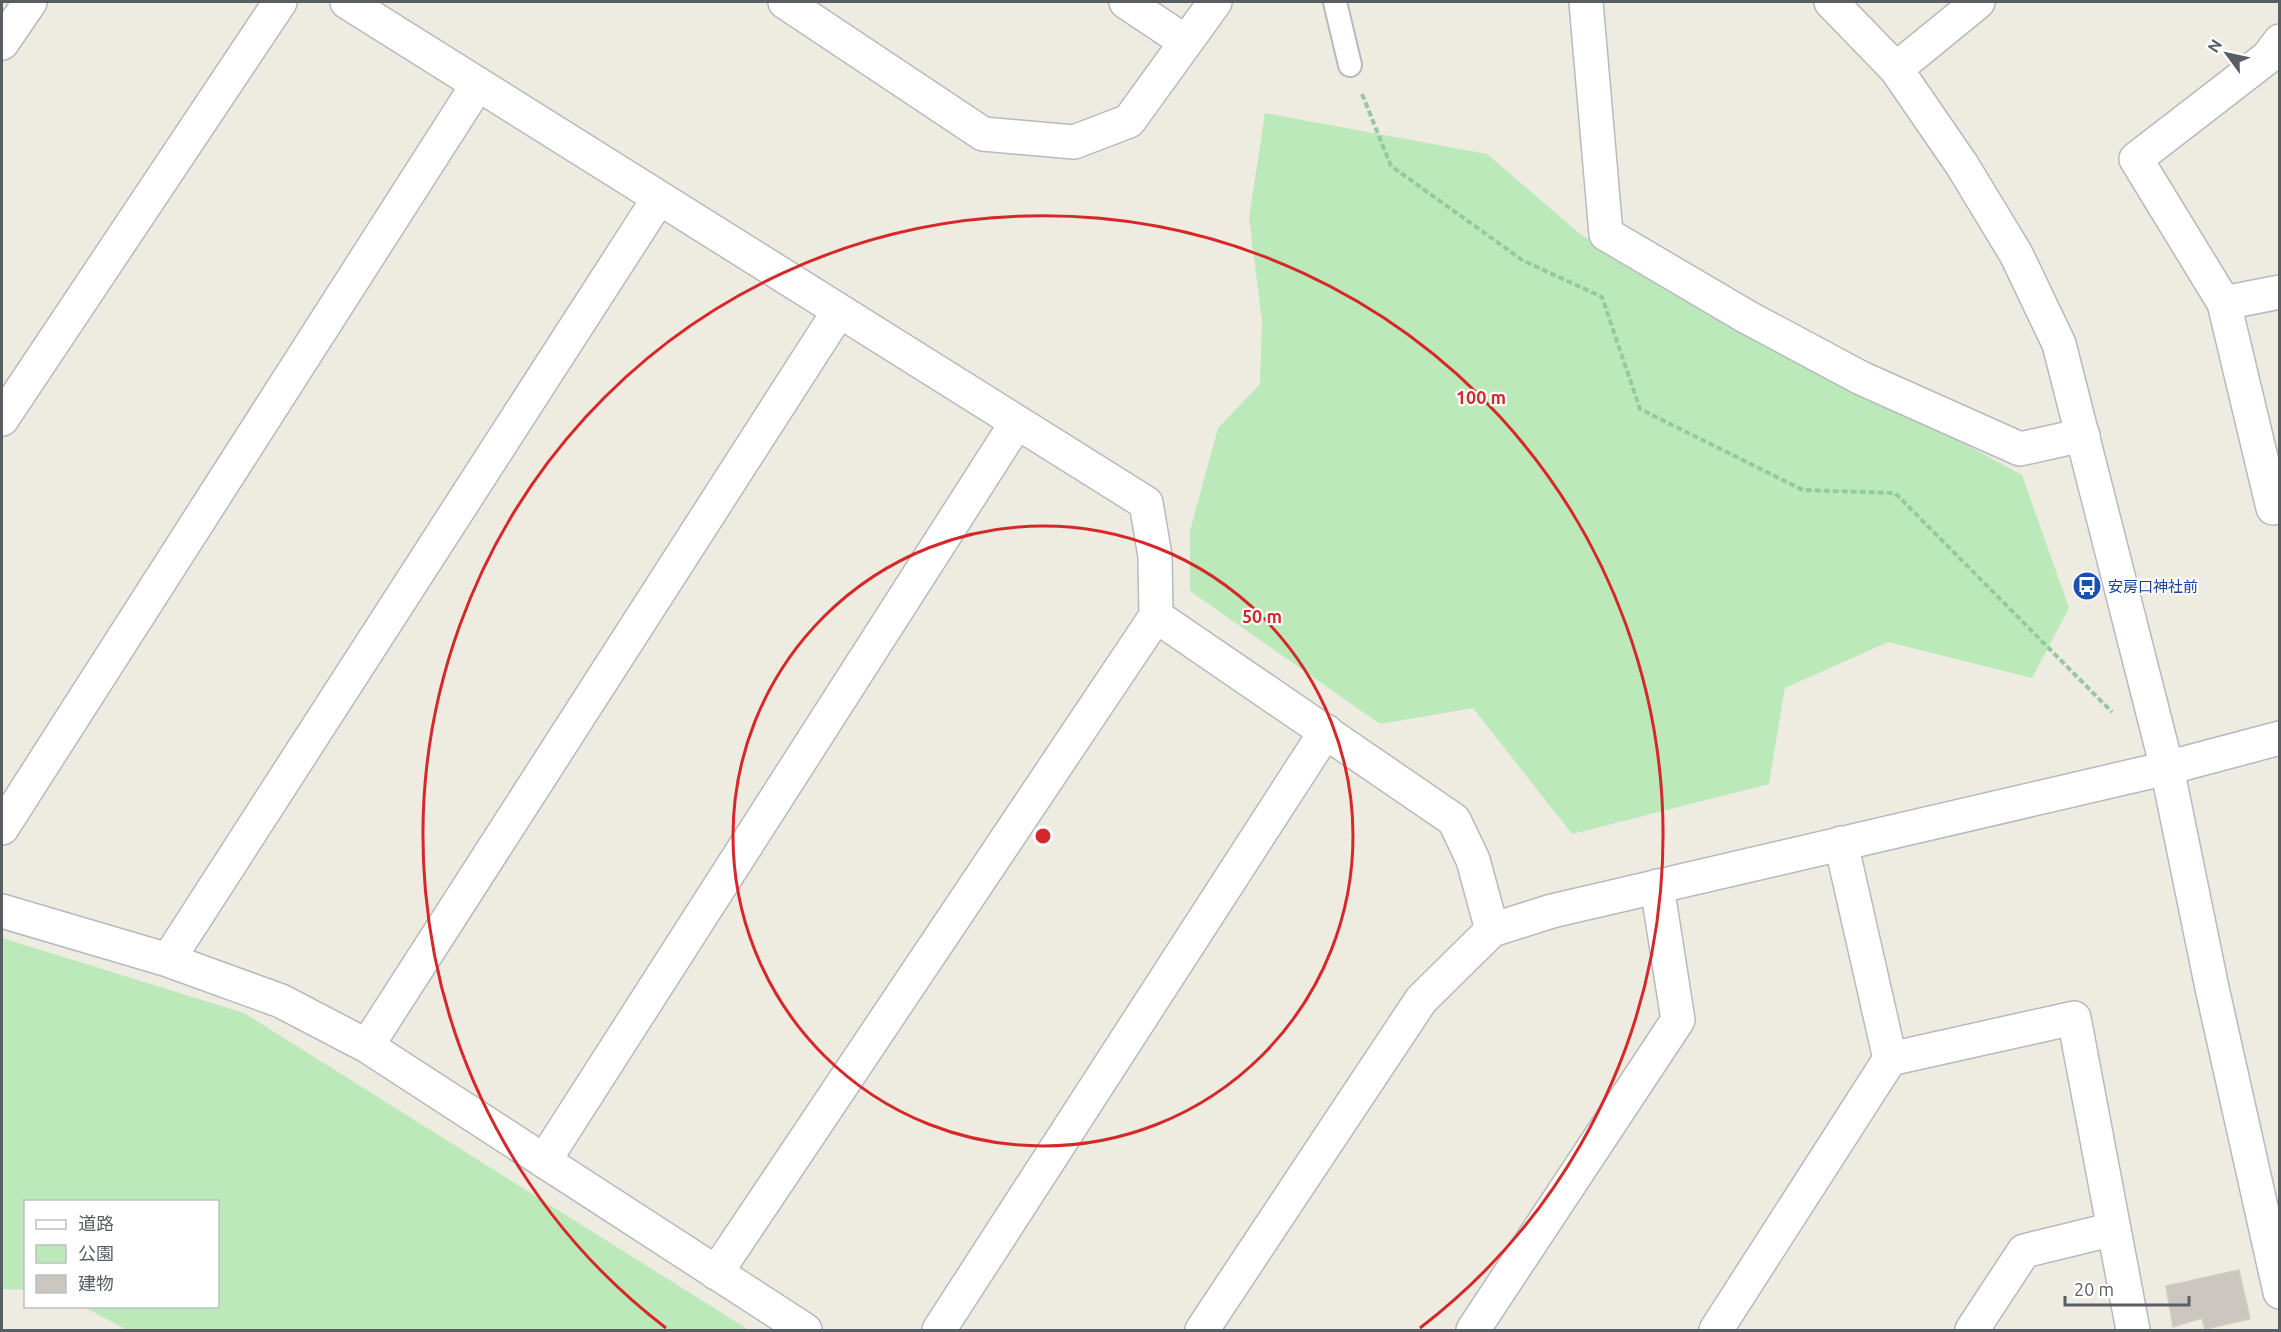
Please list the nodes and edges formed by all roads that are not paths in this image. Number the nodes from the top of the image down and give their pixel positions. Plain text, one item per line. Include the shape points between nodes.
1 (30, 2) edge
2 (280, 2) edge
3 (347, 2) edge
4 (785, 2) edge
5 (1126, 2) edge
6 (1215, 2) edge
7 (1335, 2) edge
8 (1586, 2) edge
9 (1831, 2) edge
10 (1978, 2) edge
11 (2280, 41) edge
12 (1186, 42) junction
13 (2, 43) edge
14 (1350, 65) road end
15 (1896, 69) junction
16 (478, 84) junction
17 (659, 198) junction
18 (2280, 292) edge
19 (2224, 303) junction
20 (839, 311) junction
21 (2, 419) edge
22 (1017, 422) junction
23 (2083, 435) junction
24 (2280, 507) edge
25 (1156, 616) junction
26 (1326, 731) junction
27 (2280, 738) edge
28 (2167, 768) junction
29 (2, 828) edge
30 (1840, 843) junction
31 (1657, 886) junction
32 (2, 911) edge
33 (1492, 930) junction
34 (168, 960) junction
35 (367, 1046) junction
36 (1890, 1059) junction
37 (544, 1161) junction
38 (2114, 1229) junction
39 (716, 1273) junction
40 (2280, 1292) edge
41 (805, 1330) edge
42 (939, 1330) edge
43 (1202, 1330) edge
44 (1473, 1330) edge
45 (1716, 1330) edge
46 (1972, 1330) edge
47 (2133, 1330) edge

1 - 13 street
2 - 21 street
3 - 16 street
4 - 12 street via 983,134 1074,142 1129,121
5 - 12 street
6 - 12 street
7 - 14 lane
8 - 23 street via 1606,234 1747,317 1862,378 2020,449
9 - 15 street
10 - 15 street
11 - 19 street via 2268,57 2136,159
15 - 23 street via 1962,165 2016,254 2059,344
16 - 17 street
16 - 29 street
17 - 20 street
17 - 34 street
18 - 19 street
19 - 24 street via 2273,508
20 - 22 street
20 - 35 street
22 - 25 street via 1146,503 1155,556
22 - 37 street
23 - 28 street
25 - 26 street
25 - 39 street
26 - 33 street via 1454,820 1473,860
26 - 42 street
27 - 28 street
28 - 30 street
28 - 40 street
30 - 31 street
30 - 36 street
31 - 33 street via 1551,911
31 - 44 street via 1678,1020
32 - 34 street
33 - 43 street via 1421,1000
34 - 35 street via 281,1001
35 - 37 street
36 - 38 street via 2074,1018
36 - 45 street
37 - 39 street
38 - 46 street via 2024,1251
38 - 47 street
39 - 41 street

